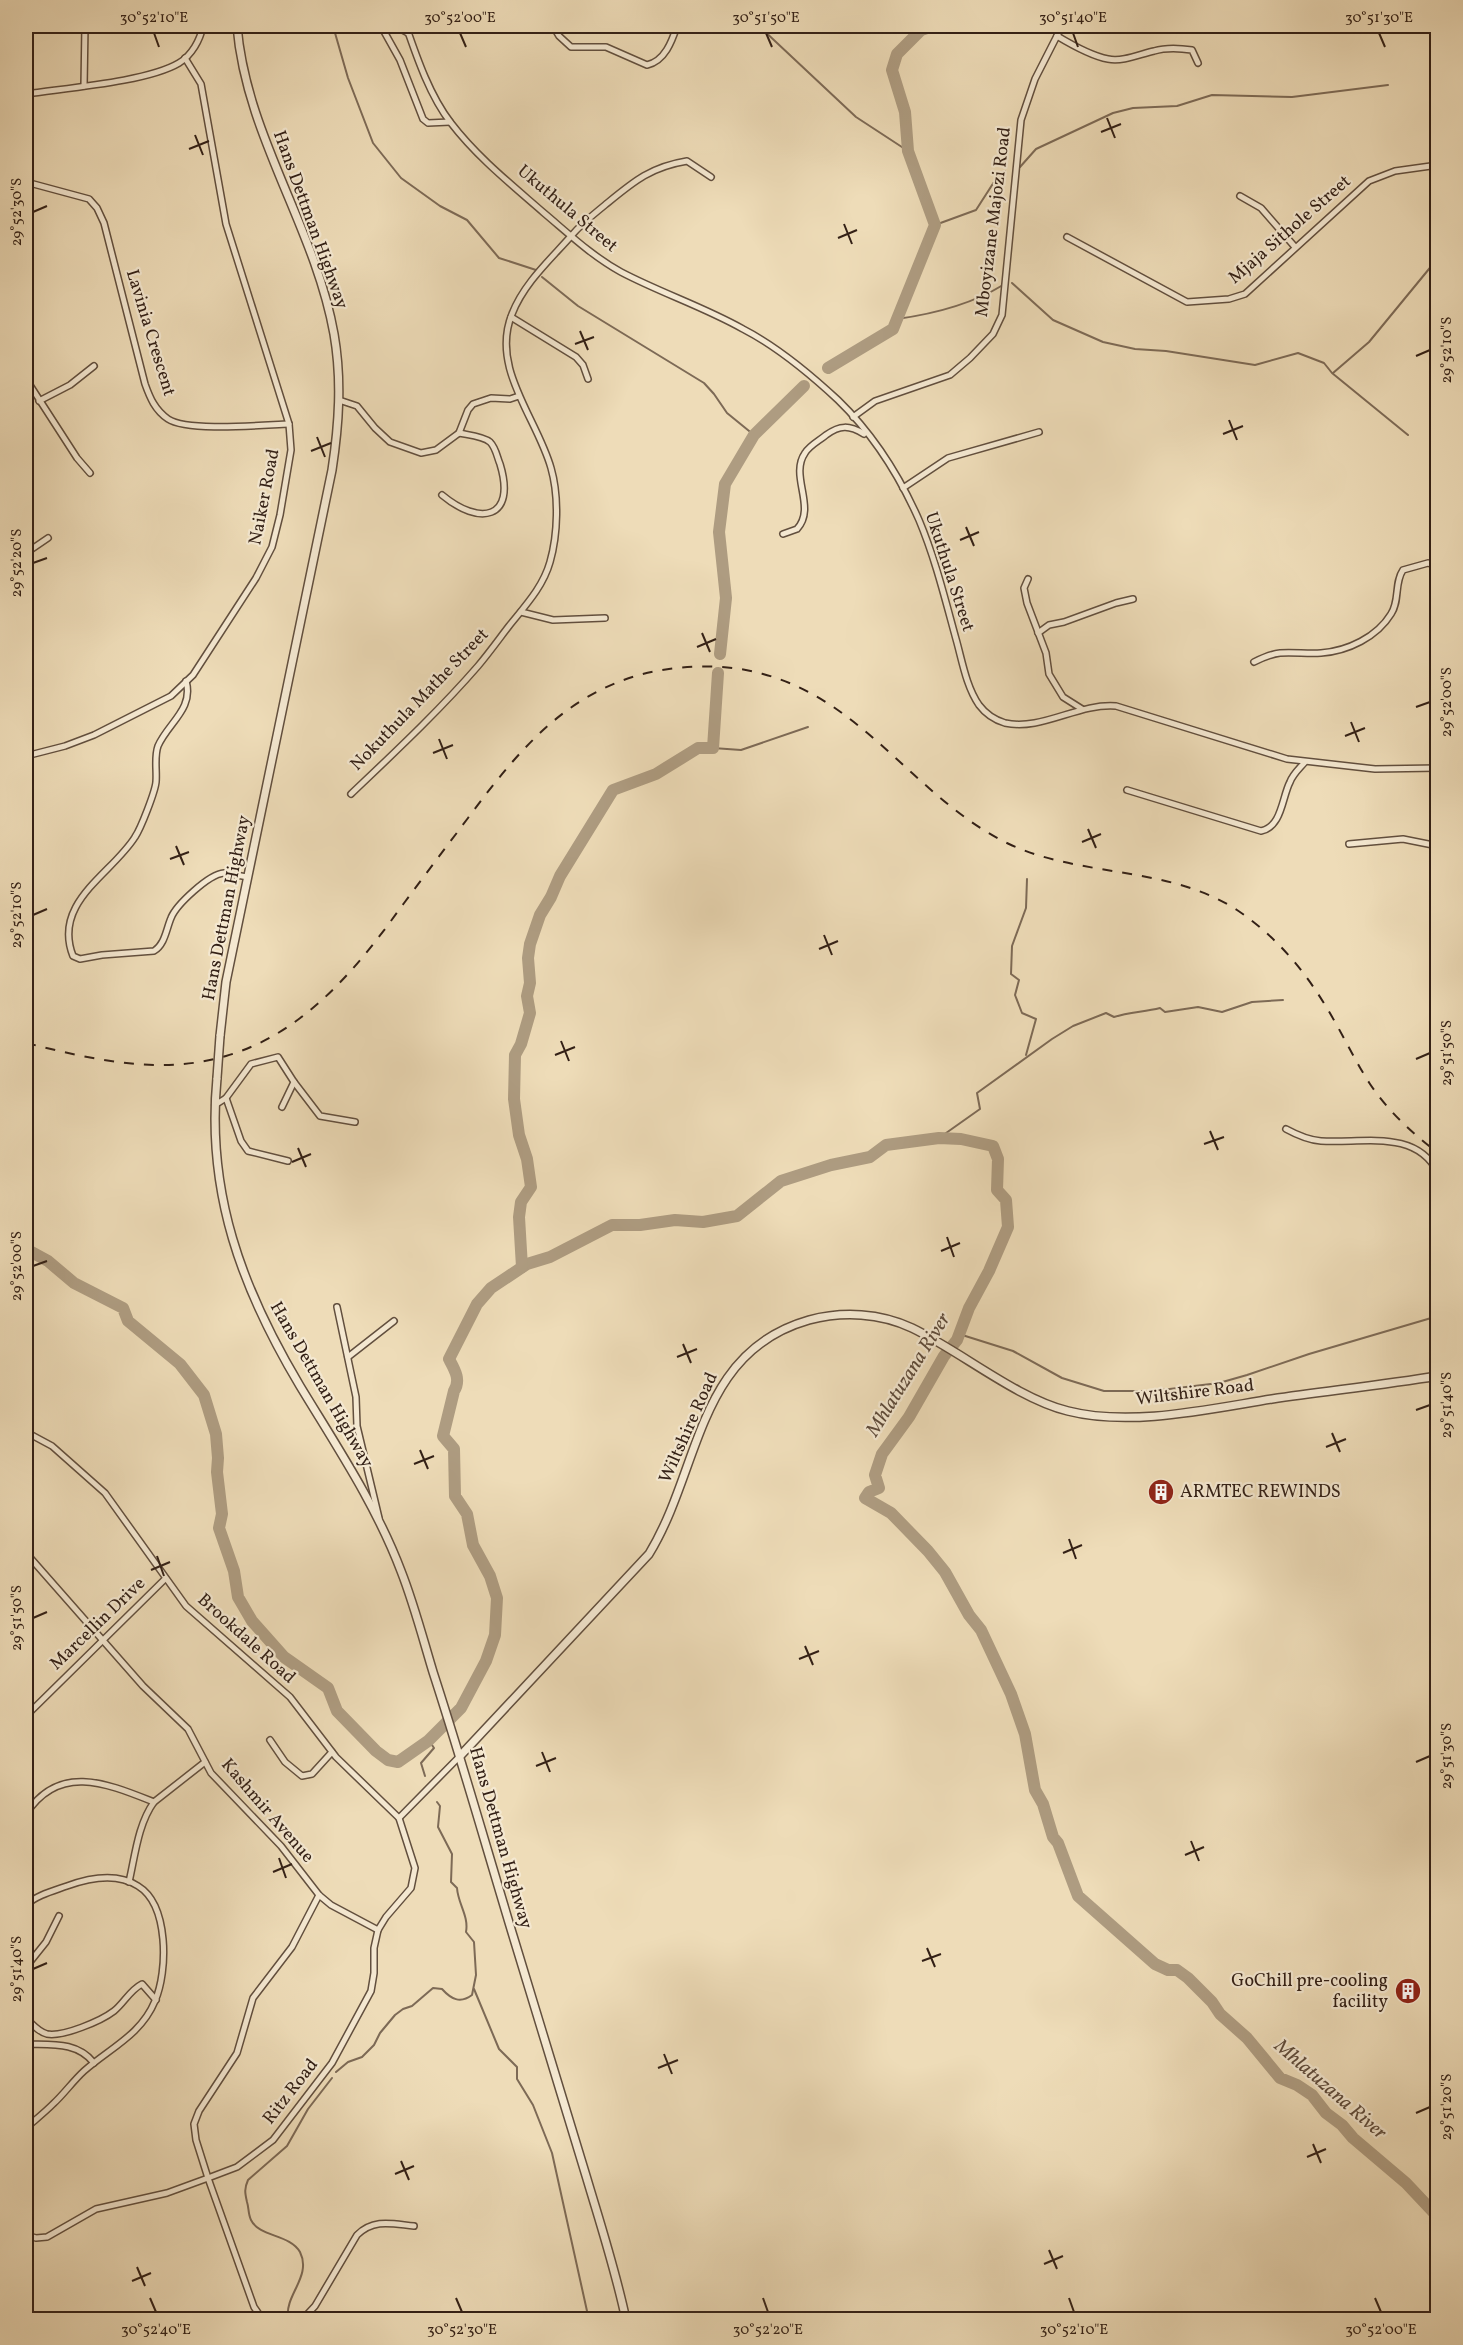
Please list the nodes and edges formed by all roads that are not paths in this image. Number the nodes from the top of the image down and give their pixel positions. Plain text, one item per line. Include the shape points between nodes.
1 (85, 26) edge
2 (203, 26) edge
3 (237, 26) edge
4 (381, 26) edge
5 (395, 26) edge
6 (406, 26) edge
7 (554, 26) edge
8 (677, 26) edge
9 (1062, 26) edge
10 (408, 33) junction
11 (1057, 36) junction
12 (185, 58) junction
13 (1198, 63) dead end
14 (84, 86) junction
15 (26, 94) edge
16 (450, 122) junction
17 (1437, 165) edge
18 (711, 177) dead end
19 (26, 182) edge
20 (1240, 196) dead end
21 (570, 236) junction
22 (1067, 237) dead end
23 (1295, 247) junction
24 (510, 317) junction
25 (94, 366) dead end
26 (26, 379) edge
27 (588, 379) dead end
28 (519, 396) junction
29 (339, 400) junction
30 (39, 401) junction
31 (853, 417) junction
32 (290, 424) junction
33 (1040, 432) dead end
34 (459, 433) junction
35 (868, 436) junction
36 (90, 473) dead end
37 (903, 488) junction
38 (442, 495) dead end
39 (783, 534) dead end
40 (48, 538) dead end
41 (26, 553) edge
42 (1437, 566) edge
43 (1028, 579) dead end
44 (1133, 599) dead end
45 (521, 612) junction
46 (605, 618) dead end
47 (1038, 633) junction
48 (1254, 662) dead end
49 (186, 681) junction
50 (1082, 708) junction
51 (26, 756) edge
52 (1305, 762) junction
53 (1437, 768) edge
54 (1127, 790) dead end
55 (351, 794) dead end
56 (1349, 844) dead end
57 (1437, 846) edge
58 (248, 877) junction
59 (294, 1082) junction
60 (226, 1098) junction
61 (215, 1105) junction
62 (282, 1107) dead end
63 (355, 1122) dead end
64 (1286, 1129) dead end
65 (288, 1161) dead end
66 (1437, 1173) edge
67 (337, 1307) dead end
68 (394, 1322) dead end
69 (348, 1357) junction
70 (1437, 1376) edge
71 (26, 1432) edge
72 (381, 1522) junction
73 (26, 1553) edge
74 (165, 1579) junction
75 (103, 1640) junction
76 (26, 1716) edge
77 (270, 1740) dead end
78 (332, 1752) junction
79 (461, 1755) junction
80 (206, 1762) junction
81 (154, 1802) junction
82 (26, 1814) edge
83 (399, 1818) junction
84 (129, 1882) junction
85 (319, 1895) junction
86 (26, 1905) edge
87 (59, 1916) dead end
88 (378, 1930) junction
89 (26, 1967) edge
90 (156, 2000) junction
91 (31, 2023) dead end
92 (26, 2044) edge
93 (94, 2063) junction
94 (26, 2128) edge
95 (208, 2178) junction
96 (414, 2226) dead end
97 (26, 2235) edge
98 (263, 2319) edge
99 (302, 2319) edge
100 (626, 2319) edge

1 - 14 street
2 - 12 street via 198,42
3 - 29 street, Hans Dettman Highway via 239,54 250,98 326,302 337,358
4 - 16 street via 400,60 423,119 428,123
5 - 10 street
6 - 10 street, Ukuthula Street
7 - 8 street via 559,36 574,48 606,47 644,65 664,54
9 - 11 street, Mboyizane Majozi Road
10 - 16 street, Ukuthula Street
11 - 13 street via 1109,59 1176,48 1192,50
11 - 31 street, Mboyizane Majozi Road via 1035,79 1021,120 1002,315 997,328 950,375 875,401
12 - 14 street via 133,78
12 - 32 street, Naiker Road via 201,84 226,224
14 - 15 street
16 - 21 street, Ukuthula Street via 473,148
17 - 23 street, Mjaja Sithole Street via 1395,171 1369,181
18 - 21 street, Nokuthula Mathe Street via 687,161 658,168 629,185
19 - 32 street, Lavinia Crescent via 89,199 98,208 146,384 161,413 174,423 195,426
20 - 23 street via 1261,208
21 - 24 street, Nokuthula Mathe Street via 526,287
21 - 31 street, Ukuthula Street via 621,271 764,341 798,365
22 - 23 street, Mjaja Sithole Street via 1175,297 1193,302 1245,294
24 - 27 street via 576,357
24 - 28 street, Nokuthula Mathe Street via 508,362
25 - 30 street via 70,385
26 - 30 street
28 - 34 street via 473,404
28 - 45 street, Nokuthula Mathe Street via 551,469 555,508 554,542 547,570
29 - 34 street via 357,406 382,437 411,451 436,450
29 - 58 street, Hans Dettman Highway via 332,470
30 - 36 street
31 - 35 street, Ukuthula Street
32 - 49 street, Naiker Road via 291,450 272,548 200,665
33 - 37 street via 948,458
34 - 38 street via 492,444 503,475 502,504 493,512 474,512 458,507
35 - 37 street, Ukuthula Street
35 - 39 street via 841,426 809,447 801,466 805,504 801,525
37 - 50 street, Ukuthula Street via 929,547 968,680 982,709 997,720 1015,724
40 - 41 street
42 - 48 street via 1428,563 1403,570 1396,603 1378,630 1363,640 1339,650 1279,653
43 - 47 street via 1024,588
44 - 47 street via 1049,625
45 - 46 street via 553,620
45 - 55 street, Nokuthula Mathe Street via 478,666
47 - 50 street via 1049,674 1059,693
49 - 51 street, Naiker Road via 162,700 86,738
49 - 58 street via 187,701 157,749 156,784 137,835 85,891 75,908 69,935 73,956 80,959 154,951 177,908 206,882 224,873
50 - 52 street, Ukuthula Street via 1126,708
52 - 53 street, Ukuthula Street via 1375,769
52 - 54 street via 1289,783 1272,827 1262,831
56 - 57 street via 1403,839
58 - 61 street, Hans Dettman Highway, bridge via 226,982
59 - 60 street via 278,1057 251,1064
59 - 62 street
59 - 63 street via 320,1116
60 - 61 street
60 - 65 street via 248,1151
61 - 72 street, Hans Dettman Highway via 223,1205 248,1285 286,1362
64 - 66 street via 1319,1141 1383,1140 1405,1145 1429,1158
67 - 69 street
68 - 69 street
69 - 72 street via 357,1426
70 - 79 street, Wiltshire Road via 1174,1413 1117,1416 1050,1405 921,1333 876,1317 834,1315 799,1323 767,1338 730,1372 649,1554
71 - 74 street, Brookdale Road via 52,1446 105,1493
72 - 79 street, Hans Dettman Highway via 406,1583
73 - 75 street, Kashmir Avenue
74 - 75 street, Marcellin Drive
74 - 78 street, Brookdale Road via 195,1616 290,1697
75 - 76 street, Marcellin Drive
75 - 80 street, Kashmir Avenue via 188,1729
77 - 78 street via 285,1762 302,1776 312,1774
78 - 83 street, Brookdale Road
79 - 83 street, Wiltshire Road
79 - 100 street, Hans Dettman Highway
80 - 81 street
80 - 85 street, Kashmir Avenue via 215,1778 281,1846
81 - 82 street via 95,1783 72,1781 41,1793
81 - 84 street via 142,1826
83 - 88 street, Ritz Road via 413,1855 415,1878
84 - 86 street via 87,1878
84 - 90 street via 146,1893 163,1932 164,1959
85 - 88 street, Kashmir Avenue
85 - 95 street via 292,1947 253,1998 237,2054 196,2118 196,2140
87 - 89 street via 46,1942
88 - 95 street, Ritz Road via 371,1991 327,2070 273,2140 237,2167
90 - 91 street via 142,1984 116,2009 94,2022 50,2034
90 - 93 street via 131,2035
92 - 93 street via 73,2047
93 - 94 street
95 - 97 street, Ritz Road via 167,2193 96,2209 47,2237
95 - 98 street via 254,2307
96 - 99 street via 376,2223 363,2230 315,2306

